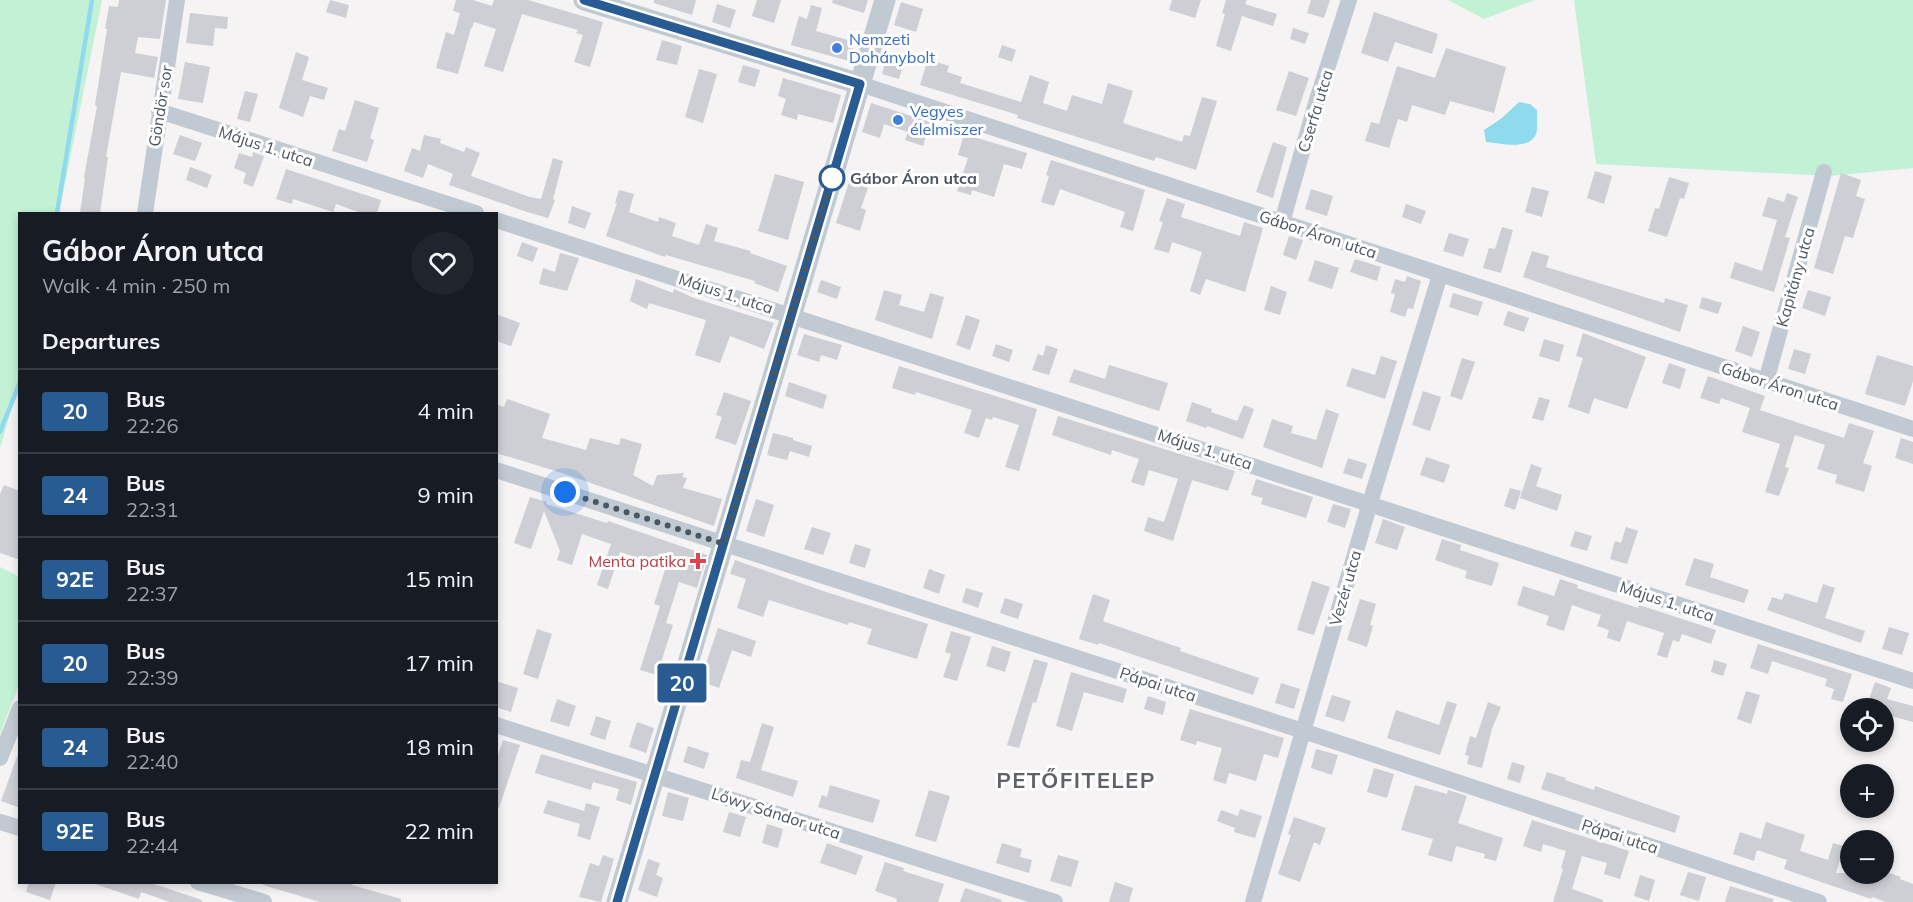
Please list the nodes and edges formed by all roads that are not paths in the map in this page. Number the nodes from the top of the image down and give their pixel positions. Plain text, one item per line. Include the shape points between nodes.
1 (177, 0) edge
2 (584, 0) edge
3 (885, 0) edge
4 (1349, 0) edge
5 (860, 84) junction
6 (159, 111) junction
7 (1824, 172) dead end
8 (145, 212) edge
9 (473, 212) edge
10 (498, 221) edge
11 (1282, 222) junction
12 (1440, 275) junction
13 (792, 314) junction
14 (1766, 381) junction
15 (1913, 429) edge
16 (498, 471) edge
17 (1370, 503) junction
18 (724, 544) junction
19 (1913, 681) edge
20 (18, 713) edge
21 (498, 726) edge
22 (1303, 731) junction
23 (0, 758) edge
24 (655, 774) junction
25 (0, 822) edge
26 (18, 827) edge
27 (203, 884) edge
28 (239, 898) edge
29 (264, 902) edge
30 (616, 902) edge
31 (1055, 902) edge
32 (1253, 902) edge
33 (1819, 902) edge

1 - 6 street, Göndör sor
2 - 5 street, Gábor Áron utca
3 - 5 street
4 - 11 street, Cserfa utca
5 - 11 street, Gábor Áron utca
5 - 13 street
6 - 8 street, Göndör sor
6 - 9 street, Május 1. utca
7 - 14 street, Kapitány utca
10 - 13 street, Május 1. utca
11 - 12 street, Gábor Áron utca
12 - 14 street, Gábor Áron utca
12 - 17 street, Vezér utca
13 - 17 street, Május 1. utca
13 - 18 street
14 - 15 street, Gábor Áron utca
16 - 18 street, Pápai utca
17 - 19 street, Május 1. utca
17 - 22 street, Vezér utca
18 - 22 street, Pápai utca
18 - 24 street
20 - 23 street
21 - 24 street, Lőwy Sándor utca
22 - 32 street, Vezér utca
22 - 33 street, Pápai utca
24 - 30 street
24 - 31 street, Lőwy Sándor utca
25 - 26 street
27 - 28 street
28 - 29 street

